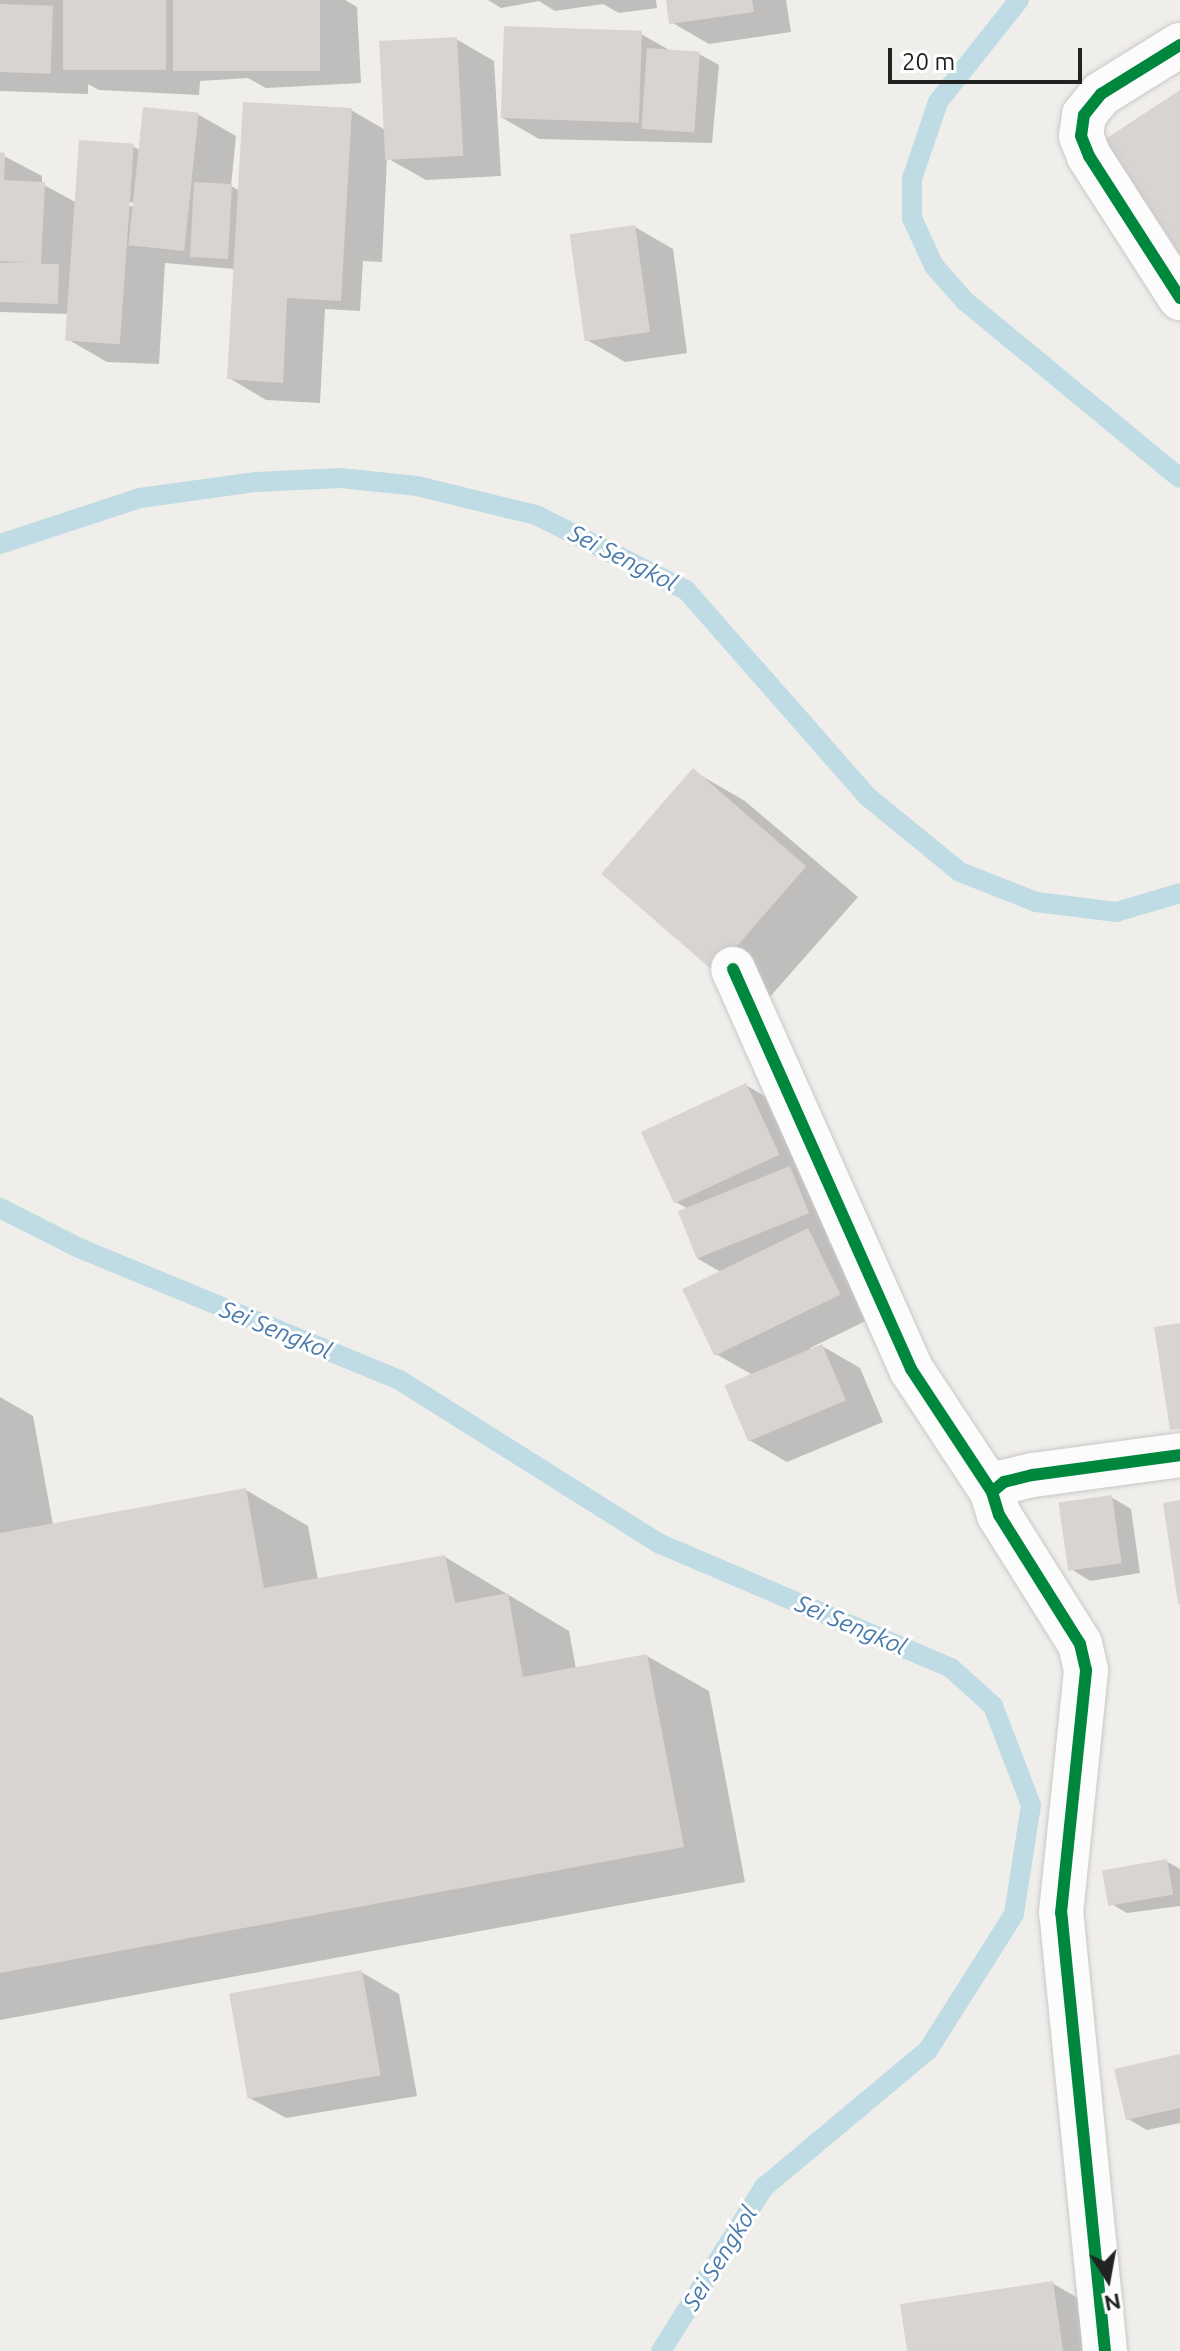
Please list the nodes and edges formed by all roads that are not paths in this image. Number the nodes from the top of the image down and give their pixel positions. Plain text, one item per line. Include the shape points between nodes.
1 (1180, 45) edge
2 (1180, 298) edge
3 (733, 969) dead end
4 (1180, 1455) edge
5 (992, 1492) junction
6 (1105, 2351) edge

1 - 2 street via 1101,94 1084,115 1081,136
3 - 5 street via 911,1369
4 - 5 street via 1033,1475 1004,1482
5 - 6 street via 999,1515 1080,1644 1086,1670 1061,1913

